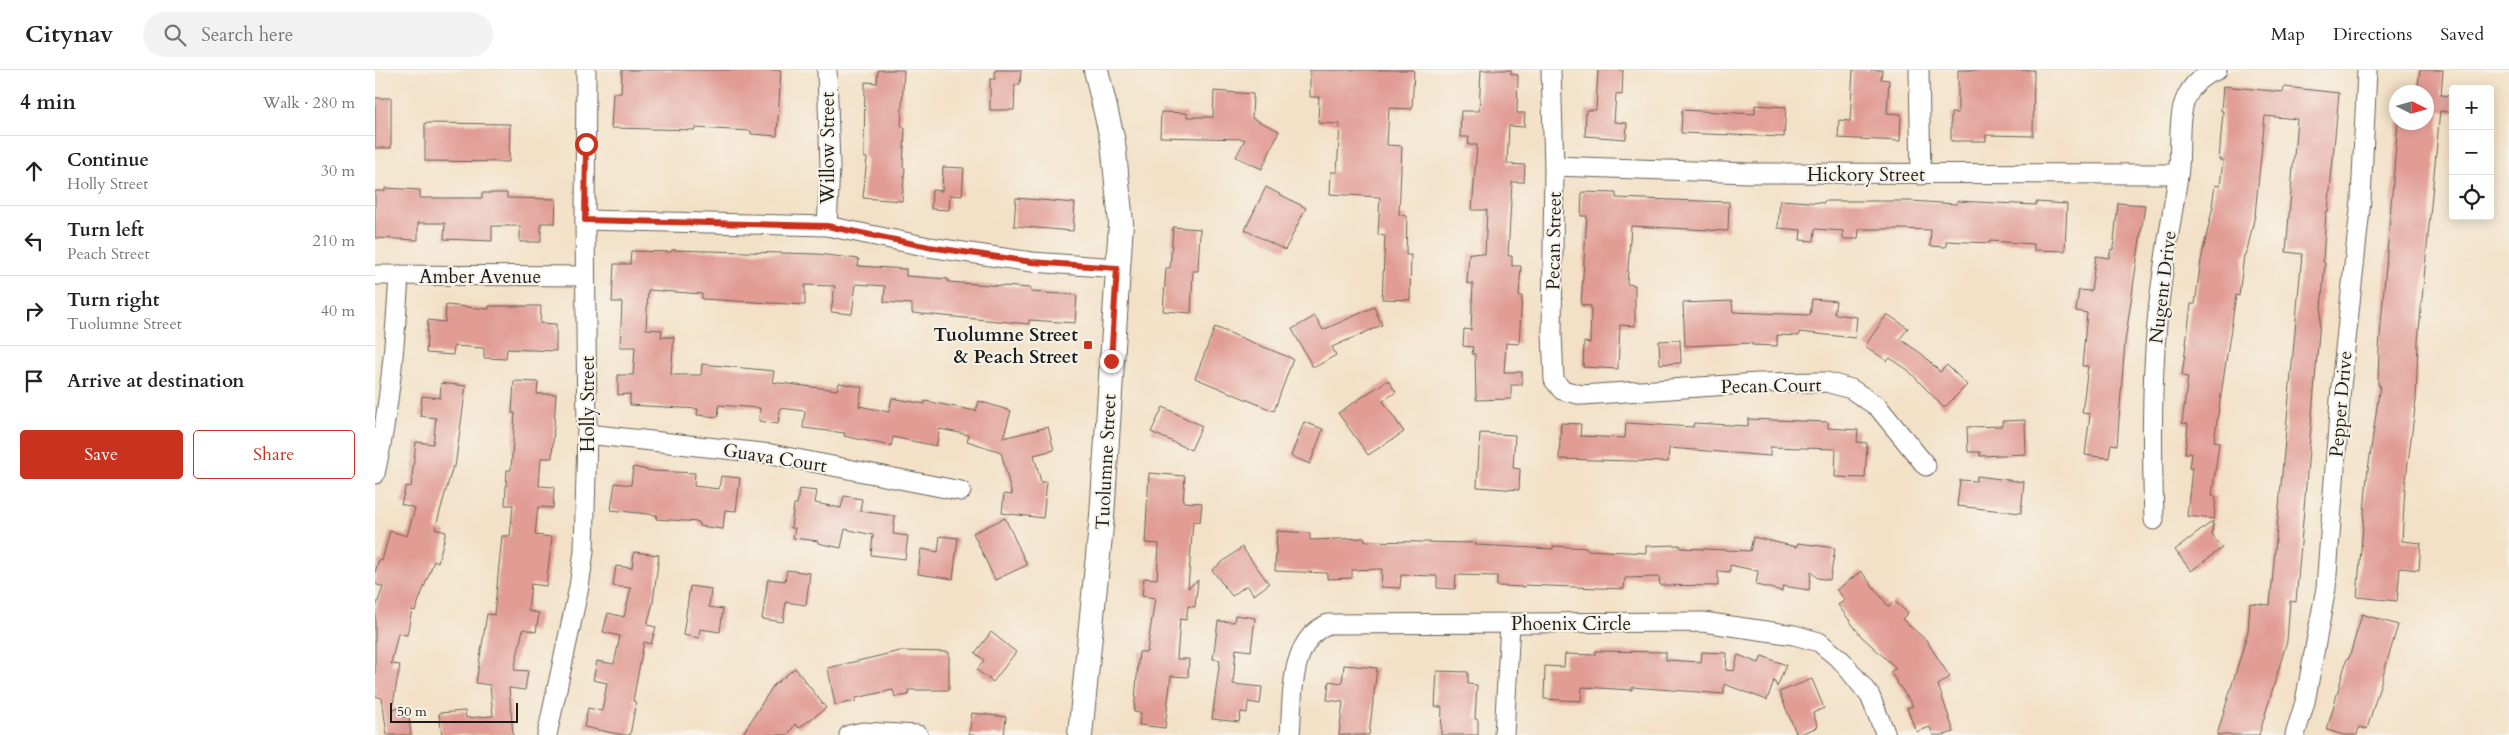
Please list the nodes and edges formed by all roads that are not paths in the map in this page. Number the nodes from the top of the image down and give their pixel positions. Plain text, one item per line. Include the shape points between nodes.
1 (586, 70) edge
2 (827, 70) edge
3 (1096, 70) edge
4 (1551, 70) edge
5 (1919, 70) edge
6 (2217, 70) edge
7 (2367, 70) edge
8 (1554, 166) junction
9 (2179, 174) junction
10 (1921, 175) junction
11 (585, 220) junction
12 (827, 226) junction
13 (1117, 268) junction
14 (375, 275) edge
15 (399, 275) junction
16 (585, 276) junction
17 (1581, 394) joint
18 (587, 434) junction
19 (1926, 466) dead end
20 (375, 474) edge
21 (961, 491) dead end
22 (2153, 520) dead end
23 (1510, 624) junction
24 (547, 735) edge
25 (849, 735) edge
26 (918, 735) edge
27 (1081, 735) edge
28 (1290, 735) edge
29 (1504, 735) edge
30 (1886, 735) edge
31 (2295, 735) edge

1 - 11 street, Holly Street
2 - 12 street, Willow Street via 830,167
3 - 13 main road, Tuolumne Street via 1118,177 1121,223
4 - 8 street, Pecan Street
5 - 10 street
6 - 9 street, Nugent Drive via 2196,82 2186,98 2181,122
7 - 31 street, Pepper Drive via 2361,200 2341,387 2326,588 2305,702
8 - 10 street, Hickory Street
8 - 17 street, Pecan Street via 1551,333 1555,380 1562,390
9 - 10 street, Hickory Street
9 - 22 street, Nugent Drive via 2164,253 2157,322 2151,408
11 - 12 street
11 - 16 street, Holly Street
12 - 13 street via 929,247 1032,262
13 - 27 main road, Tuolumne Street via 1102,516
14 - 15 street, Amber Avenue
15 - 16 street, Amber Avenue
15 - 20 street via 393,364
16 - 18 street, Holly Street
17 - 19 street, Pecan Court via 1826,382 1851,389 1878,407
18 - 21 street, Guava Court via 771,454
18 - 24 street, Holly Street via 581,578
23 - 28 street, Phoenix Circle via 1328,624 1318,628 1305,641 1295,673
23 - 29 street
23 - 30 street, Phoenix Circle via 1703,622 1795,635 1819,642 1842,661 1870,696
25 - 26 street via 863,732

